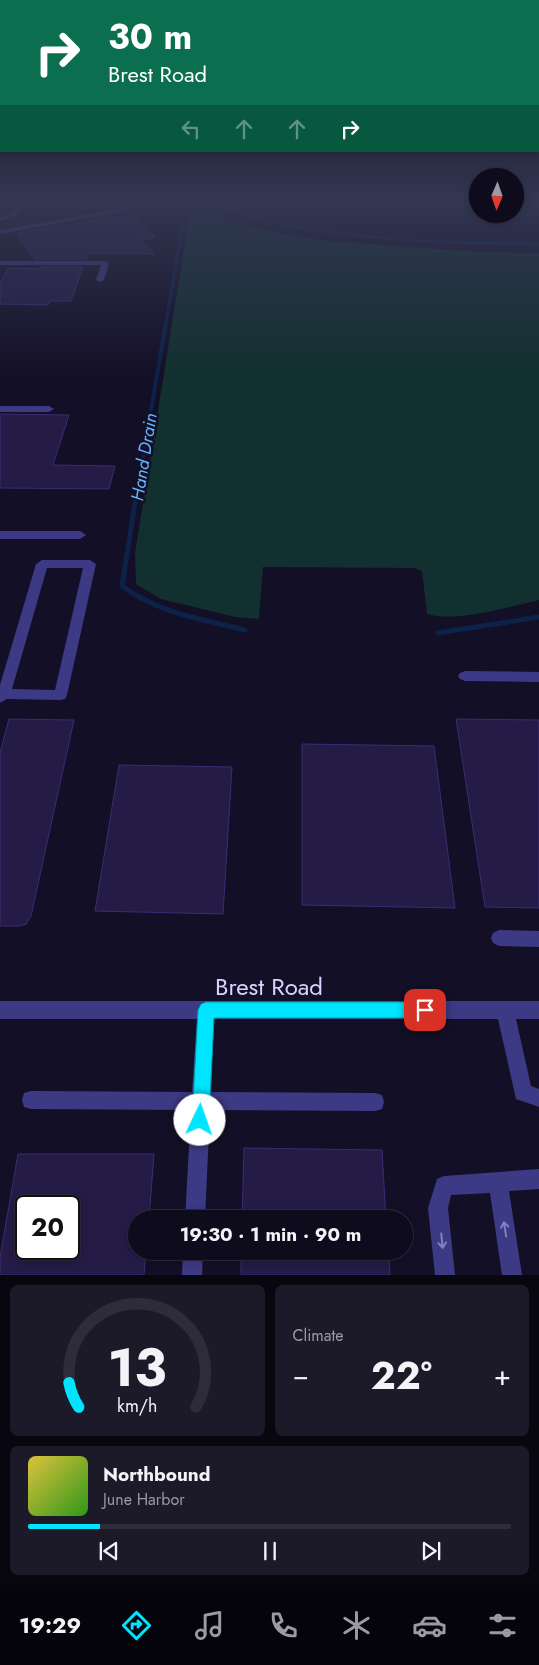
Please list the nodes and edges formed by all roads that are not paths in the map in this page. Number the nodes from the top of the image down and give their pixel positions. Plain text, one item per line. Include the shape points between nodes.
1 (0, 263) edge
2 (100, 280) dead end
3 (0, 409) edge
4 (49, 409) dead end
5 (0, 535) edge
6 (80, 535) dead end
7 (465, 676) dead end
8 (539, 677) edge
9 (2, 696) edge
10 (499, 938) dead end
11 (539, 939) edge
12 (0, 1010) edge
13 (206, 1010) junction
14 (505, 1010) junction
15 (539, 1010) edge
16 (539, 1098) edge
17 (31, 1100) dead end
18 (201, 1100) junction
19 (375, 1102) dead end
20 (539, 1179) edge
21 (498, 1182) junction
22 (195, 1210) edge
23 (193, 1260) edge
24 (192, 1275) edge
25 (446, 1275) edge
26 (512, 1275) edge

1 - 2 street via 105,263
3 - 4 street
5 - 6 street
7 - 8 street
9 - 9 street via 60,695 90,564 42,564
10 - 11 street
12 - 13 street, Brest Road
13 - 14 street, Brest Road
13 - 18 street
14 - 15 street, Brest Road
14 - 16 street via 523,1092
17 - 18 street
18 - 19 street
18 - 22 street
20 - 21 street
21 -> 25 street via 444,1186 438,1208
26 -> 21 street
23 - 24 street

